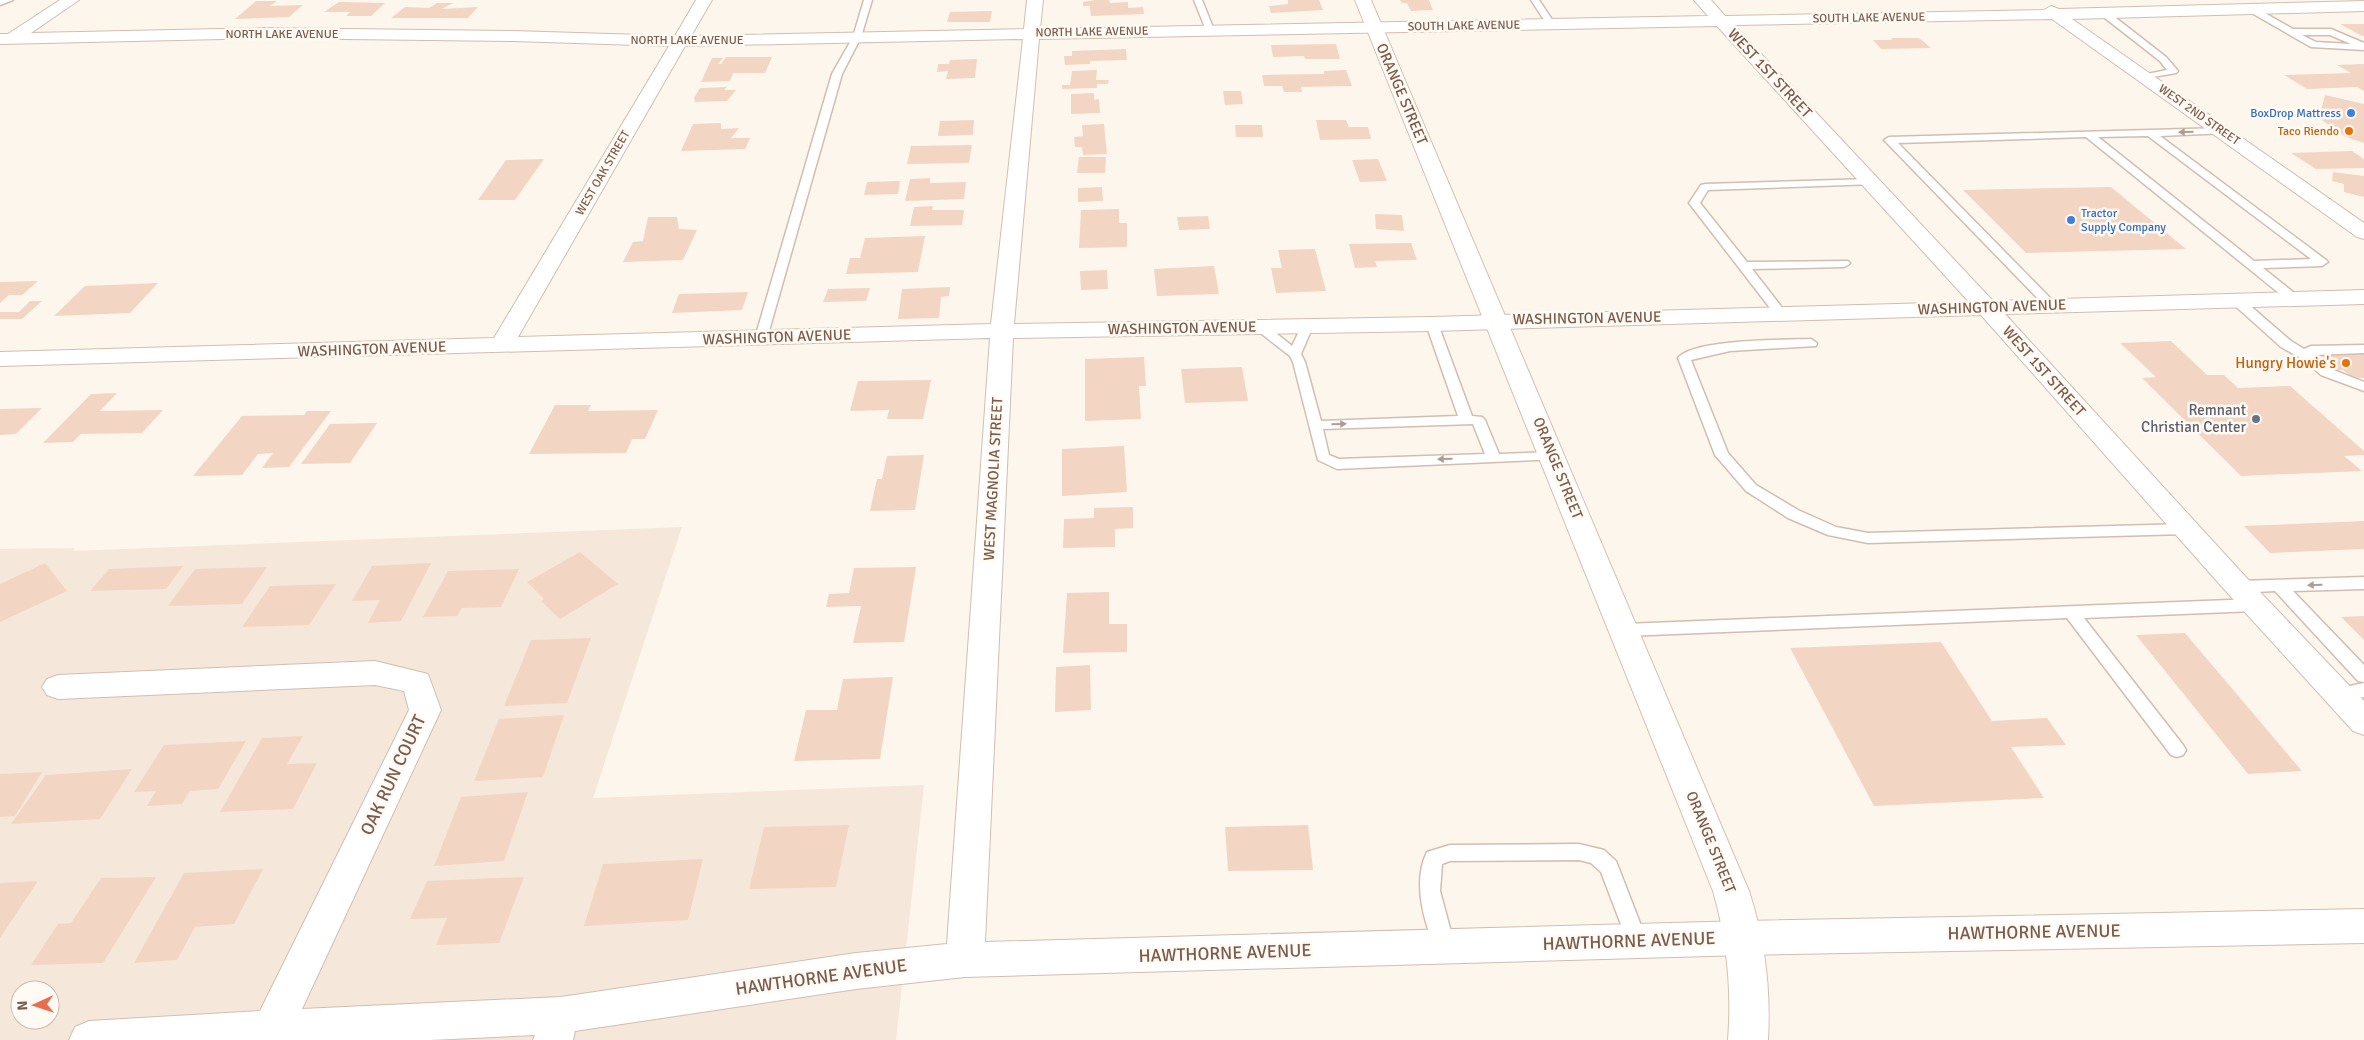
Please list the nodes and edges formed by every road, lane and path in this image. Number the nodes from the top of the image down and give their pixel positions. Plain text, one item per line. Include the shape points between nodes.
1 (9, 0) edge
2 (71, 0) edge
3 (704, 0) edge
4 (868, 0) edge
5 (1035, 0) edge
6 (1198, 0) edge
7 (1363, 0) edge
8 (1535, 0) edge
9 (1702, 0) edge
10 (2035, 0) edge
11 (0, 2) edge
12 (2364, 6) edge
13 (2253, 10) junction
14 (2104, 13) junction
15 (2055, 14) junction
16 (1722, 20) junction
17 (1551, 24) junction
18 (1374, 28) junction
19 (1210, 30) junction
20 (2291, 32) junction
21 (1033, 33) junction
22 (858, 37) junction
23 (4, 41) edge
24 (680, 41) junction
25 (2364, 47) edge
26 (2145, 77) junction
27 (2223, 132) junction
28 (2150, 133) junction
29 (2088, 134) junction
30 (1871, 182) junction
31 (2363, 232) edge
32 (1844, 263) dead end
33 (2252, 265) junction
34 (1745, 266) junction
35 (2364, 296) edge
36 (2294, 299) junction
37 (2236, 300) junction
38 (2052, 306) junction
39 (1987, 308) junction
40 (1781, 314) junction
41 (1497, 321) junction
42 (1432, 324) junction
43 (1307, 326) junction
44 (1262, 328) junction
45 (1002, 330) junction
46 (761, 338) junction
47 (1812, 343) dead end
48 (502, 345) junction
49 (2364, 348) edge
50 (1294, 354) junction
51 (2308, 357) junction
52 (0, 359) edge
53 (2364, 387) edge
54 (1466, 419) junction
55 (1315, 425) junction
56 (1553, 456) junction
57 (1493, 457) junction
58 (2186, 529) junction
59 (2364, 583) edge
60 (2279, 586) junction
61 (2247, 596) junction
62 (2072, 613) junction
63 (1624, 630) junction
64 (2364, 676) edge
65 (58, 687) dead end
66 (2351, 692) edge
67 (2364, 722) edge
68 (2177, 750) dead end
69 (2364, 926) edge
70 (1745, 938) junction
71 (1637, 941) junction
72 (1445, 947) junction
73 (965, 960) junction
74 (557, 1028) edge
75 (272, 1029) junction
76 (90, 1040) edge
77 (1748, 1040) edge

1 - 11 lane
2 - 23 street
3 - 24 street, WEST OAK STREET
4 - 22 lane
5 - 21 street, WEST MAGNOLIA STREET
6 - 19 lane
7 - 18 street, ORANGE STREET
8 - 17 lane
9 - 16 street, WEST 1ST STREET
10 - 15 street, WEST 2ND STREET
12 - 13 street, SOUTH LAKE AVENUE
13 - 14 street, SOUTH LAKE AVENUE
13 - 20 lane
14 - 15 street, SOUTH LAKE AVENUE
14 - 26 lane via 2163,59 2173,71
15 - 16 street, SOUTH LAKE AVENUE
15 - 26 street, WEST 2ND STREET
16 - 17 street, SOUTH LAKE AVENUE
16 - 30 street, WEST 1ST STREET
17 - 18 street, SOUTH LAKE AVENUE
18 - 19 street, NORTH LAKE AVENUE
18 - 41 street, ORANGE STREET
19 - 21 street, NORTH LAKE AVENUE
20 - 25 lane via 2330,32
20 - 25 lane via 2318,46
21 - 22 street, NORTH LAKE AVENUE
21 - 45 street, WEST MAGNOLIA STREET
22 - 24 street, NORTH LAKE AVENUE
22 - 46 lane via 837,74
23 - 24 street, NORTH LAKE AVENUE via 264,33
24 - 48 street, WEST OAK STREET
26 - 27 street, WEST 2ND STREET
27 -> 28 lane
27 - 31 street, WEST 2ND STREET
28 - 29 lane
28 - 33 lane via 2322,262
29 - 33 lane
29 - 38 lane via 1889,140
30 - 34 lane via 1705,187 1694,203
30 - 39 street, WEST 1ST STREET
32 - 34 lane
33 - 36 lane
34 - 40 lane
35 - 36 street, WASHINGTON AVENUE
36 - 37 street, WASHINGTON AVENUE
37 - 38 street, WASHINGTON AVENUE
37 - 51 lane via 2286,344
38 - 39 street, WASHINGTON AVENUE
39 - 40 street, WASHINGTON AVENUE
39 - 58 street, WEST 1ST STREET
40 - 41 street, WASHINGTON AVENUE
41 - 42 street, WASHINGTON AVENUE
41 - 56 street, ORANGE STREET
42 - 43 street, WASHINGTON AVENUE
42 - 54 lane
43 - 44 street, WASHINGTON AVENUE
43 - 50 lane
44 - 45 street, WASHINGTON AVENUE
44 - 50 lane
45 - 46 street, WASHINGTON AVENUE
45 - 73 street, WEST MAGNOLIA STREET
46 - 48 street, WASHINGTON AVENUE
47 - 58 lane via 1723,347 1684,358 1722,455 1751,488 1793,514 1833,531 1868,538
48 - 52 street, WASHINGTON AVENUE
49 - 51 lane via 2310,350
50 - 55 lane via 1299,362
51 - 53 lane via 2326,372
55 -> 54 lane
54 - 57 lane via 1480,423
57 -> 55 lane via 1337,464 1323,457
56 - 57 lane
56 - 63 street, ORANGE STREET
58 - 61 street, WEST 1ST STREET
59 -> 60 lane
60 - 61 lane
60 - 64 lane
61 - 62 lane
61 - 66 street, WEST 1ST STREET
62 - 63 lane
62 - 68 lane
63 - 70 street, ORANGE STREET via 1731,890
65 - 75 street, OAK RUN COURT via 375,673 417,682 425,710
66 - 67 street, WEST 1ST STREET
69 - 70 street, HAWTHORNE AVENUE
70 - 71 street, HAWTHORNE AVENUE
70 - 77 street, ORANGE STREET
71 - 72 street, HAWTHORNE AVENUE
71 - 72 lane via 1609,867 1597,856 1579,852 1450,853 1434,858 1428,884
72 - 73 street, HAWTHORNE AVENUE
73 - 74 street, HAWTHORNE AVENUE via 856,970
74 - 75 street, HAWTHORNE AVENUE
75 - 76 street, HAWTHORNE AVENUE

